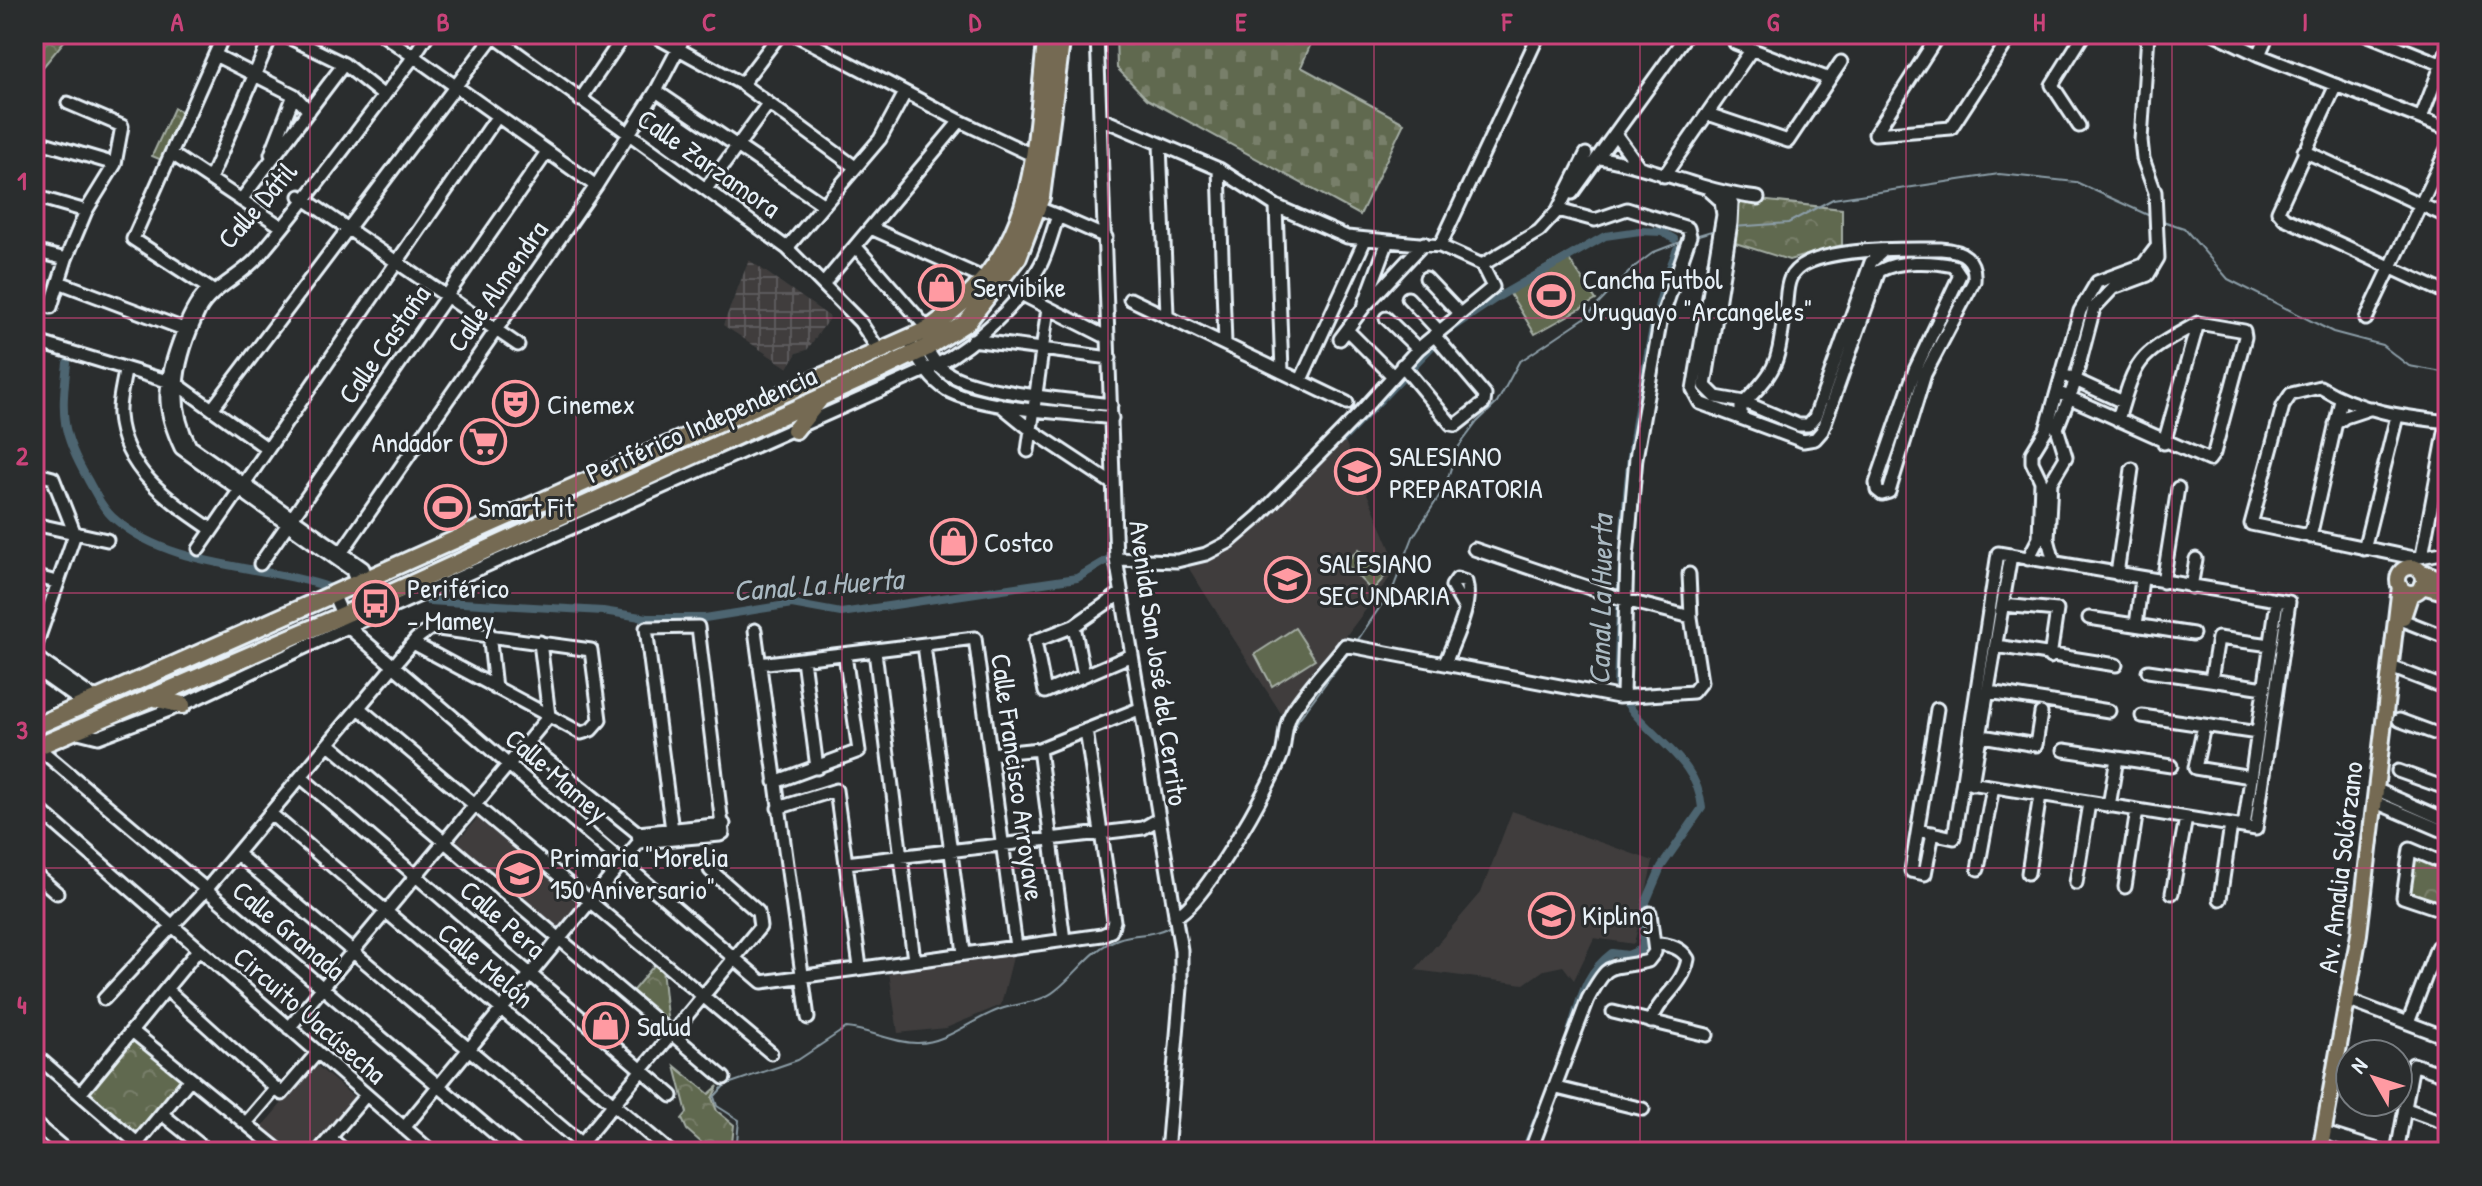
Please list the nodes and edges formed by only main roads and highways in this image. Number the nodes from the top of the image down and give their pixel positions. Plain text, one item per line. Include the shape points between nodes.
1 (1047, 34) edge
2 (1062, 34) edge
3 (922, 341) junction
4 (820, 398) junction
5 (795, 430) road end
6 (2421, 563) junction
7 (2448, 581) edge
8 (2411, 588) junction
9 (2448, 593) edge
10 (151, 697) junction
11 (182, 705) road end
12 (34, 727) edge
13 (35, 746) edge
14 (2320, 1152) edge
15 (2327, 1152) edge

1 - 3 highway, Periférico Independencia via 1020,222 985,279
2 - 3 highway, Periférico Independencia via 1038,208 1018,257 967,322
3 - 4 highway, Periférico Independencia
3 - 12 highway, Periférico Independencia via 880,352
4 - 5 highway
4 - 10 highway, Periférico Independencia via 701,461 371,602 344,621
6 - 7 main road
6 - 8 main road
6 - 8 main road via 2402,571
8 - 9 main road
8 - 14 main road, Av. Amalia Solórzano
8 - 15 main road, Av. Amalia Solórzano via 2402,620 2355,1003
10 - 11 highway
10 - 13 highway, Periférico Independencia

